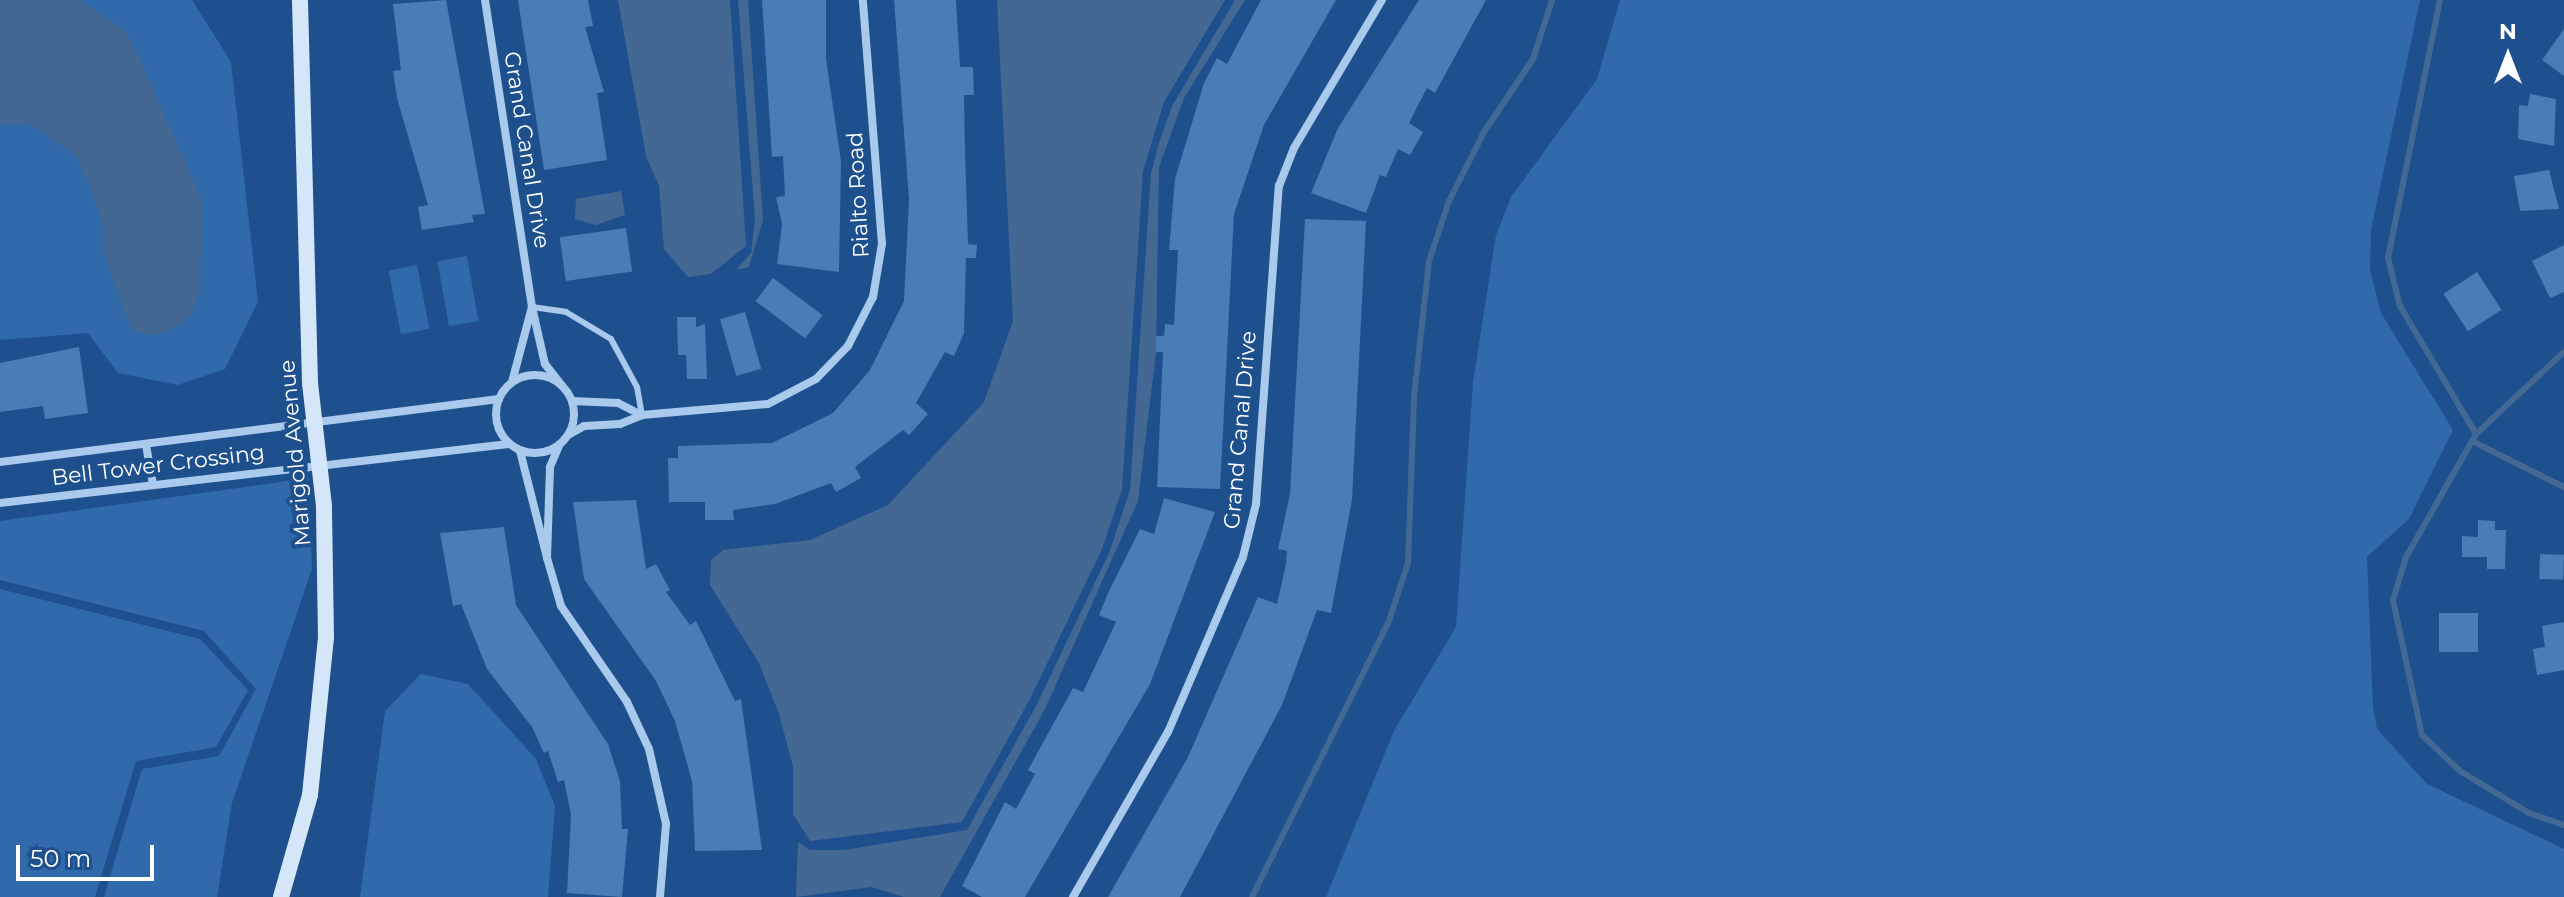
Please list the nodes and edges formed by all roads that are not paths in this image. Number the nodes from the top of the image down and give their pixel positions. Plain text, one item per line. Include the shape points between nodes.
1 (300, 0) edge
2 (485, 0) edge
3 (863, 0) edge
4 (1382, 0) edge
5 (532, 307) junction
6 (512, 382) junction
7 (562, 386) junction
8 (499, 399) junction
9 (572, 401) junction
10 (642, 415) junction
11 (314, 422) junction
12 (565, 439) junction
13 (146, 445) junction
14 (512, 446) junction
15 (0, 462) edge
16 (320, 462) junction
17 (153, 483) junction
18 (0, 503) edge
19 (547, 558) junction
20 (281, 897) edge
21 (660, 897) edge
22 (1073, 897) edge

1 - 11 main road, Marigold Avenue
2 - 5 street, Grand Canal Drive
3 - 10 street, Rialto Road via 882,244 878,281 858,330 835,361 783,399 730,411
4 - 22 street, Grand Canal Drive via 1294,148 1279,186 1257,492 1243,557 1168,732
5 - 6 street, Grand Canal Drive
5 - 7 street, Grand Canal Drive via 545,364
5 - 10 lane via 566,312 611,339 637,387
6 - 7 street via 538,375
6 - 8 street
7 - 9 street
8 - 11 street, Bell Tower Crossing
8 - 14 street via 497,424
9 - 10 street, Rialto Road via 618,403
9 - 12 street
10 - 12 street, Rialto Road via 620,424 584,426
11 - 13 street, Bell Tower Crossing
11 - 16 main road, Marigold Avenue
12 - 14 street via 535,454
12 - 19 street via 550,467
13 - 15 street, Bell Tower Crossing
13 - 17 street
14 - 16 street, Bell Tower Crossing
14 - 19 street via 529,468
16 - 17 street, Bell Tower Crossing
16 - 20 main road, Marigold Avenue via 323,686 310,795
17 - 18 street, Bell Tower Crossing
19 - 21 street via 561,606 627,702 652,758 666,824

